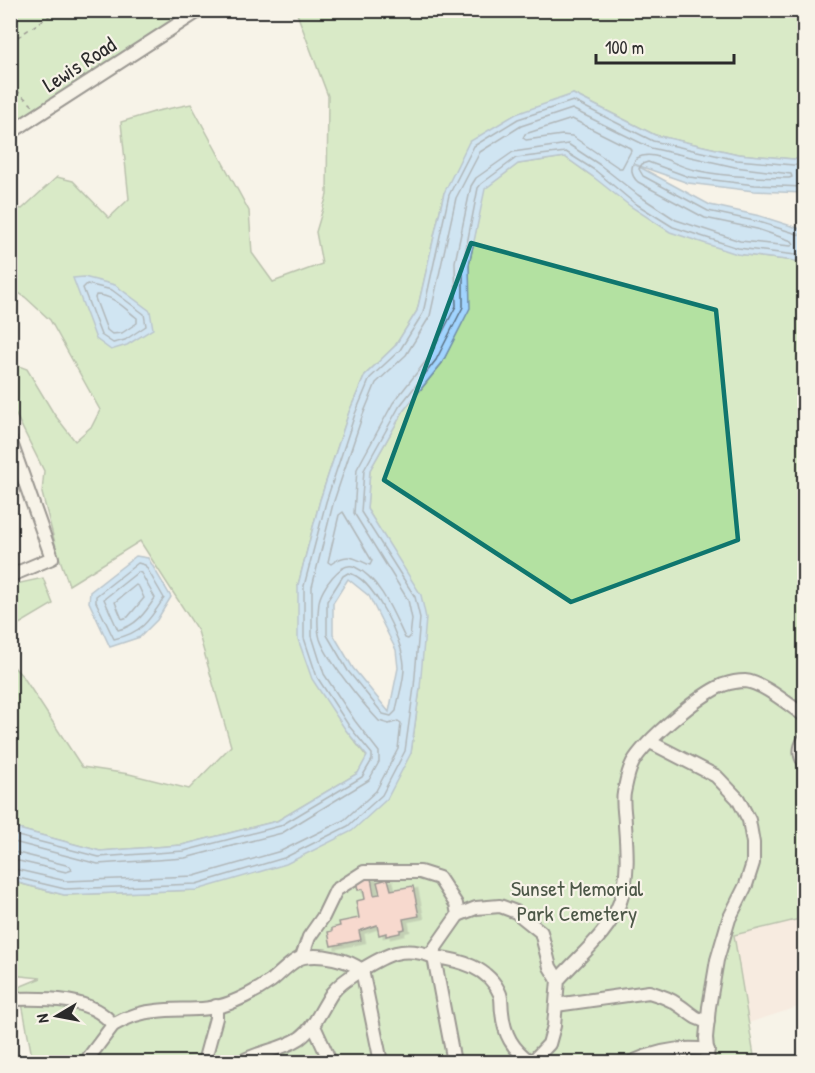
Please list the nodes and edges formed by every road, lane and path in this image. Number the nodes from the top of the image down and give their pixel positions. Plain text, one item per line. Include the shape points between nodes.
1 (58, 10) edge
2 (200, 10) edge
3 (10, 42) edge
4 (10, 84) edge
5 (39, 114) junction
6 (10, 133) edge
7 (10, 440) edge
8 (12, 575) dead end
9 (804, 715) edge
10 (804, 740) edge
11 (650, 742) junction
12 (804, 762) edge
13 (458, 915) junction
14 (432, 956) junction
15 (302, 957) junction
16 (362, 970) junction
17 (558, 980) junction
18 (10, 999) edge
19 (556, 1005) junction
20 (216, 1006) junction
21 (708, 1021) junction
22 (313, 1024) junction
23 (113, 1025) junction
24 (708, 1056) edge
25 (88, 1062) edge
26 (204, 1062) edge
27 (241, 1062) edge
28 (328, 1062) edge
29 (381, 1062) edge
30 (454, 1062) edge
31 (531, 1062) edge
32 (632, 1062) edge

1 - 3 path
2 - 5 street, Lewis Road
4 - 5 path
5 - 6 street, Lewis Road
7 - 8 street via 52,558
9 - 11 street via 760,686 746,681 725,684 677,717
10 - 12 street
11 - 17 street via 633,762 626,779 626,877 621,899 608,927
11 - 21 street via 716,776 738,799 749,820 753,863 729,919 717,960
13 - 14 street
13 - 15 street via 456,904 439,878 420,872 364,872 336,890
13 - 17 street via 476,908 500,906 516,912 541,932 550,967
14 - 16 street via 408,951 383,956
14 - 30 street
14 - 31 street via 458,960 486,974 501,995 509,1042
15 - 16 street via 344,961
15 - 20 street via 250,995
16 - 22 street via 333,991
16 - 29 street
17 - 19 street
18 - 23 street via 81,1003
19 - 21 street via 649,992 677,1004 698,1020
19 - 31 street via 549,1044
20 - 23 street via 147,1012
20 - 26 street
21 - 24 street
22 - 27 street via 303,1036 282,1048
22 - 28 street
23 - 25 street
24 - 32 street via 688,1048

